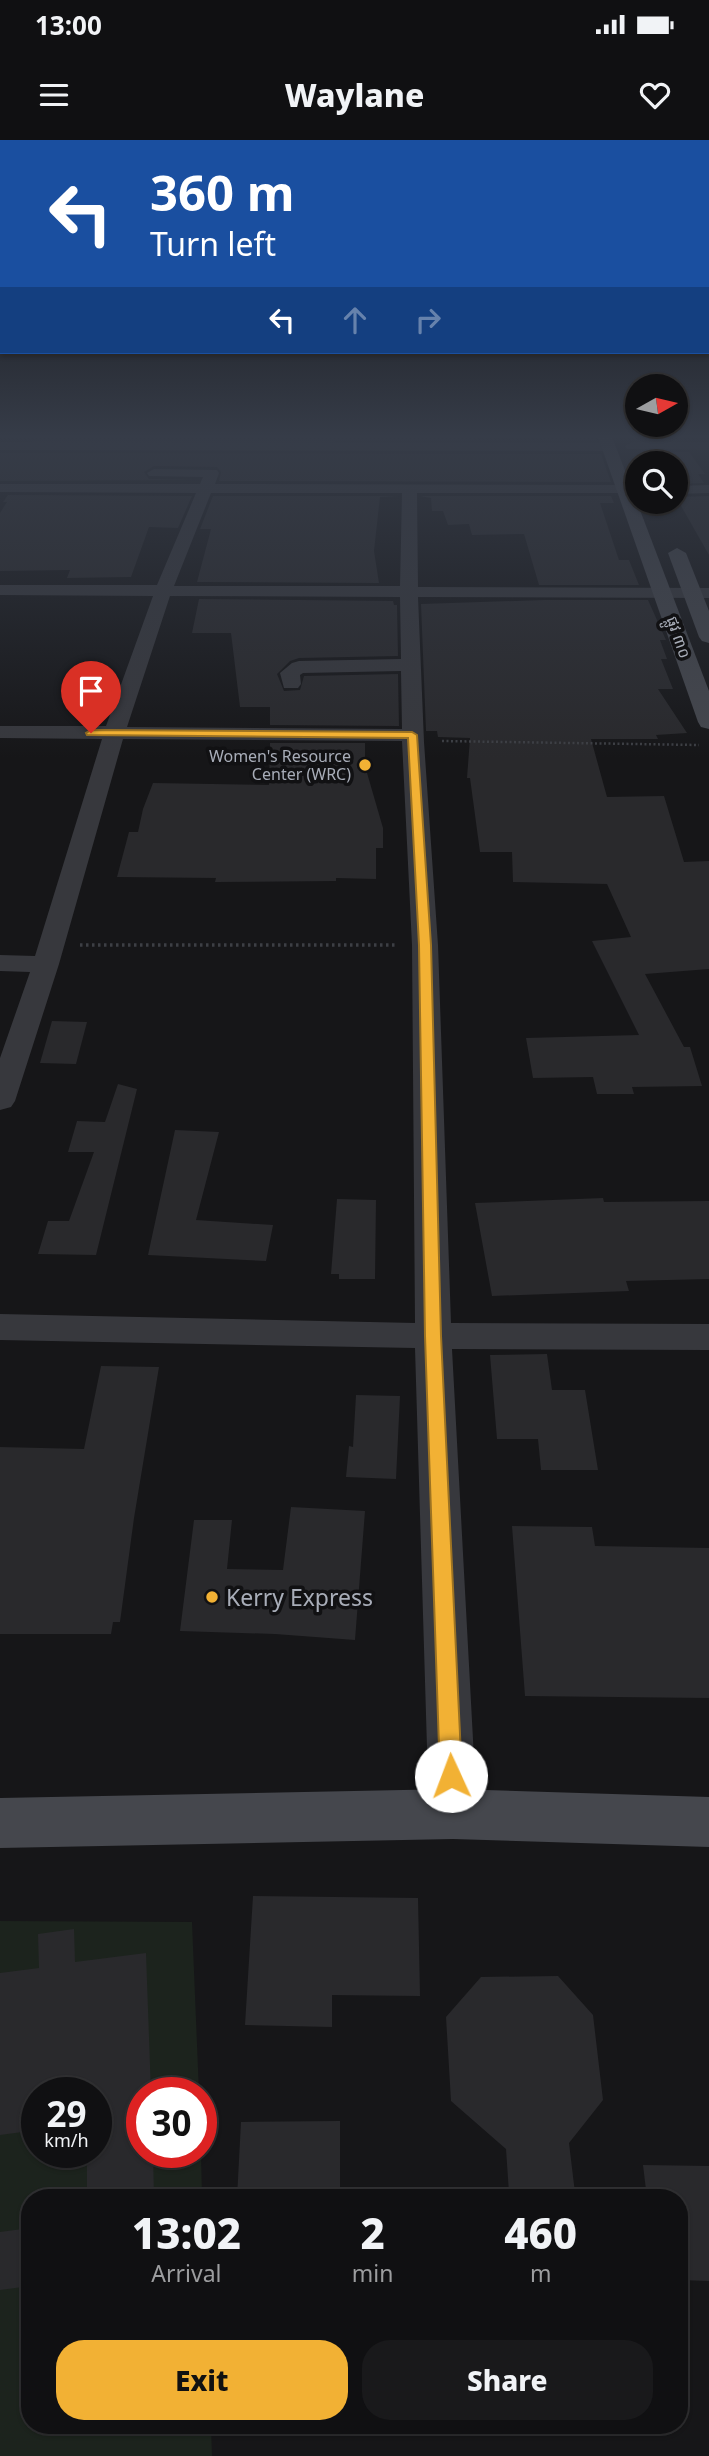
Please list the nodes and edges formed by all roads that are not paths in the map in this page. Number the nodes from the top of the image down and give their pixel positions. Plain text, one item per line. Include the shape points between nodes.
1 (183, 542) edge
2 (416, 542) edge
3 (648, 542) edge
4 (673, 542) edge
5 (0, 590) edge
6 (163, 591) junction
7 (409, 592) junction
8 (701, 592) edge
9 (664, 593) junction
10 (709, 637) edge
11 (410, 665) junction
12 (291, 684) dead end
13 (709, 722) edge
14 (0, 732) edge
15 (114, 733) junction
16 (413, 738) junction
17 (49, 955) junction
18 (0, 963) edge
19 (0, 1101) edge
20 (0, 1327) edge
21 (433, 1336) junction
22 (709, 1336) edge
23 (453, 1814) junction
24 (709, 1822) edge
25 (0, 1823) edge

1 - 6 street
2 - 7 street
3 - 9 street, ផ្លូវ ៣០
4 - 8 street, ផ្លូវ ៣០
5 - 6 street
6 - 7 street
6 - 15 street
7 - 9 street
7 - 11 street
8 - 9 street
8 - 10 street, ផ្លូវ ៣០
9 - 13 street, ផ្លូវ ៣០
11 - 12 street via 299,667 290,673
11 - 16 street
14 - 15 street
15 - 16 street
15 - 17 street
16 - 21 street via 425,945
17 - 18 street
17 - 19 street
20 - 21 street
21 - 22 street
21 - 23 street
23 - 24 street
23 - 25 street

